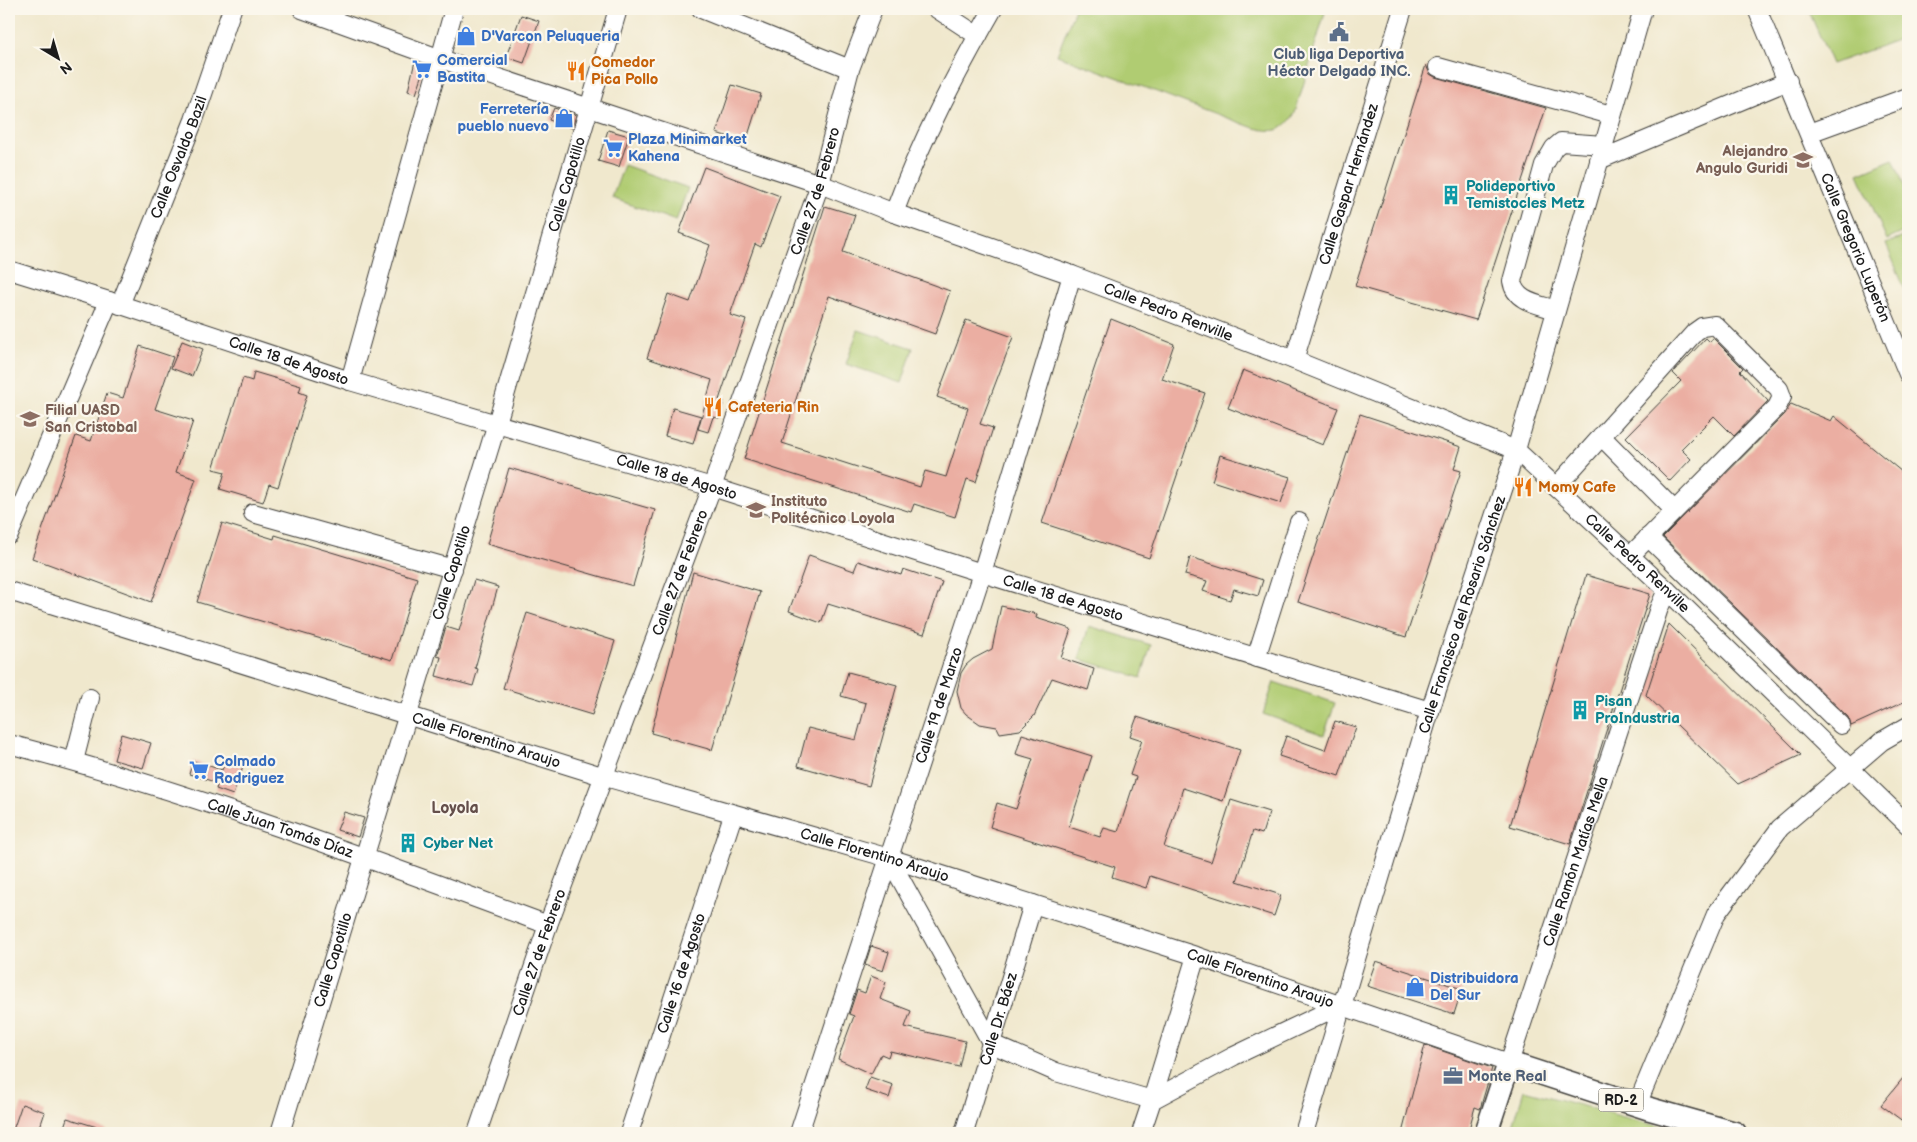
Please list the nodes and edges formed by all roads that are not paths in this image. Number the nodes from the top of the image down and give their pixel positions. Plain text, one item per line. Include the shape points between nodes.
1 (232, 9) edge
2 (302, 9) edge
3 (454, 9) edge
4 (618, 9) edge
5 (701, 9) edge
6 (874, 9) edge
7 (937, 9) edge
8 (993, 9) edge
9 (1403, 9) edge
10 (1643, 9) edge
11 (1757, 9) edge
12 (978, 36) junction
13 (441, 59) junction
14 (1438, 67) dead end
15 (850, 69) junction
16 (1788, 81) junction
17 (1908, 97) edge
18 (589, 106) junction
19 (1611, 115) junction
20 (1809, 133) junction
21 (1602, 152) junction
22 (820, 184) junction
23 (894, 213) junction
24 (9, 270) edge
25 (1072, 275) junction
26 (115, 303) junction
27 (1556, 310) junction
28 (1294, 360) junction
29 (1908, 374) edge
30 (350, 381) junction
31 (497, 423) junction
32 (1601, 436) junction
33 (1516, 450) junction
34 (712, 487) junction
35 (1556, 487) junction
36 (1674, 510) junction
37 (254, 513) dead end
38 (1299, 522) dead end
39 (9, 535) edge
40 (1648, 537) junction
41 (1630, 556) junction
42 (453, 569) junction
43 (982, 573) junction
44 (1667, 590) junction
45 (9, 591) edge
46 (1256, 658) junction
47 (90, 698) dead end
48 (1430, 711) junction
49 (408, 716) junction
50 (1841, 725) dead end
51 (1908, 726) edge
52 (9, 744) edge
53 (74, 761) junction
54 (1850, 768) junction
55 (602, 776) junction
56 (733, 815) junction
57 (1908, 825) edge
58 (363, 856) junction
59 (889, 858) junction
60 (1033, 904) junction
61 (548, 925) junction
62 (1196, 956) junction
63 (1341, 1005) junction
64 (992, 1044) junction
65 (1509, 1063) junction
66 (1152, 1100) junction
67 (1637, 1105) junction
68 (280, 1133) edge
69 (477, 1133) edge
70 (629, 1133) edge
71 (798, 1133) edge
72 (964, 1133) edge
73 (1140, 1133) edge
74 (1304, 1133) edge
75 (1486, 1133) edge
76 (1735, 1133) edge

1 - 26 street, Calle Osvaldo Bazil via 194,120
2 - 13 street, Calle Pedro Renville
3 - 13 street
4 - 18 street, Calle Capotillo
5 - 15 street
6 - 15 street, Calle 27 de Febrero
7 - 12 street
8 - 12 street
9 - 28 street, Calle Gaspar Hernández
10 - 19 street, Calle Francisco del Rosario Sánchez
11 - 16 street, Calle Gregorio Luperón
12 - 23 street via 956,74
13 - 18 street, Calle Pedro Renville
13 - 30 street
14 - 19 street
15 - 22 street, Calle 27 de Febrero
16 - 20 street, Calle Gregorio Luperón
16 - 21 street
17 - 20 street
18 - 22 street, Calle Pedro Renville
18 - 31 street, Calle Capotillo
19 - 21 street, Calle Francisco del Rosario Sánchez
20 - 29 street, Calle Gregorio Luperón
21 - 27 street, Calle Francisco del Rosario Sánchez
21 - 27 street via 1561,142 1544,165 1512,281 1513,290 1520,298
22 - 23 street, Calle Pedro Renville
22 - 34 street, Calle 27 de Febrero
23 - 25 street, Calle Pedro Renville
24 - 26 street, Calle 18 de Agosto
25 - 28 street, Calle Pedro Renville
25 - 43 street, Calle 19 de Marzo
26 - 30 street, Calle 18 de Agosto
26 - 39 street, Calle Osvaldo Bazil
27 - 33 street, Calle Francisco del Rosario Sánchez
28 - 33 street, Calle Pedro Renville
30 - 31 street, Calle 18 de Agosto
31 - 34 street, Calle 18 de Agosto
31 - 42 street, Calle Capotillo
32 - 35 street
32 - 36 street
32 - 36 street via 1695,332 1709,325 1715,325 1780,389 1782,398 1777,407
33 - 35 street, Calle Pedro Renville
33 - 48 street, Calle Francisco del Rosario Sánchez
34 - 43 street, Calle 18 de Agosto
34 - 55 street, Calle 27 de Febrero
35 - 41 street, Calle Pedro Renville
36 - 40 street
37 - 42 street
38 - 46 street
40 - 41 street
40 - 50 street
41 - 44 street, Calle Pedro Renville
42 - 49 street, Calle Capotillo
43 - 46 street, Calle 18 de Agosto
43 - 59 street, Calle 19 de Marzo
44 - 54 street, Calle Pedro Renville
44 - 65 street, Calle Ramón Matías Mella
45 - 49 street, Calle Florentino Araujo
46 - 48 street, Calle 18 de Agosto
47 - 53 street
48 - 63 street, Calle Francisco del Rosario Sánchez
49 - 55 street, Calle Florentino Araujo
49 - 58 street, Calle Capotillo
51 - 54 street via 1882,741
52 - 53 street, Calle Juan Tomás Díaz
53 - 58 street, Calle Juan Tomás Díaz via 152,784
54 - 57 street, Calle Pedro Renville
54 - 67 street via 1780,828 1716,914
55 - 56 street, Calle Florentino Araujo
55 - 61 street, Calle 27 de Febrero
56 - 59 street, Calle Florentino Araujo
56 - 70 street, Calle 16 de Agosto
58 - 61 street, Calle Juan Tomás Díaz
58 - 68 street, Calle Capotillo
59 - 60 street, Calle Florentino Araujo
59 - 64 street
59 - 71 street, Calle 19 de Marzo
60 - 62 street, Calle Florentino Araujo
60 - 64 street, Calle Dr. Báez
61 - 69 street, Calle 27 de Febrero
62 - 63 street, Calle Florentino Araujo
62 - 66 street
63 - 65 street, Calle Florentino Araujo
63 - 66 street
63 - 74 street, Calle Francisco del Rosario Sánchez
64 - 66 street via 1056,1072
64 - 72 street, Calle Dr. Báez
65 - 67 main road, Calle Florentino Araujo / RD-2
65 - 75 main road, Calle Ramón Matías Mella
66 - 73 street
67 - 76 main road, Calle Florentino Araujo / RD-2

